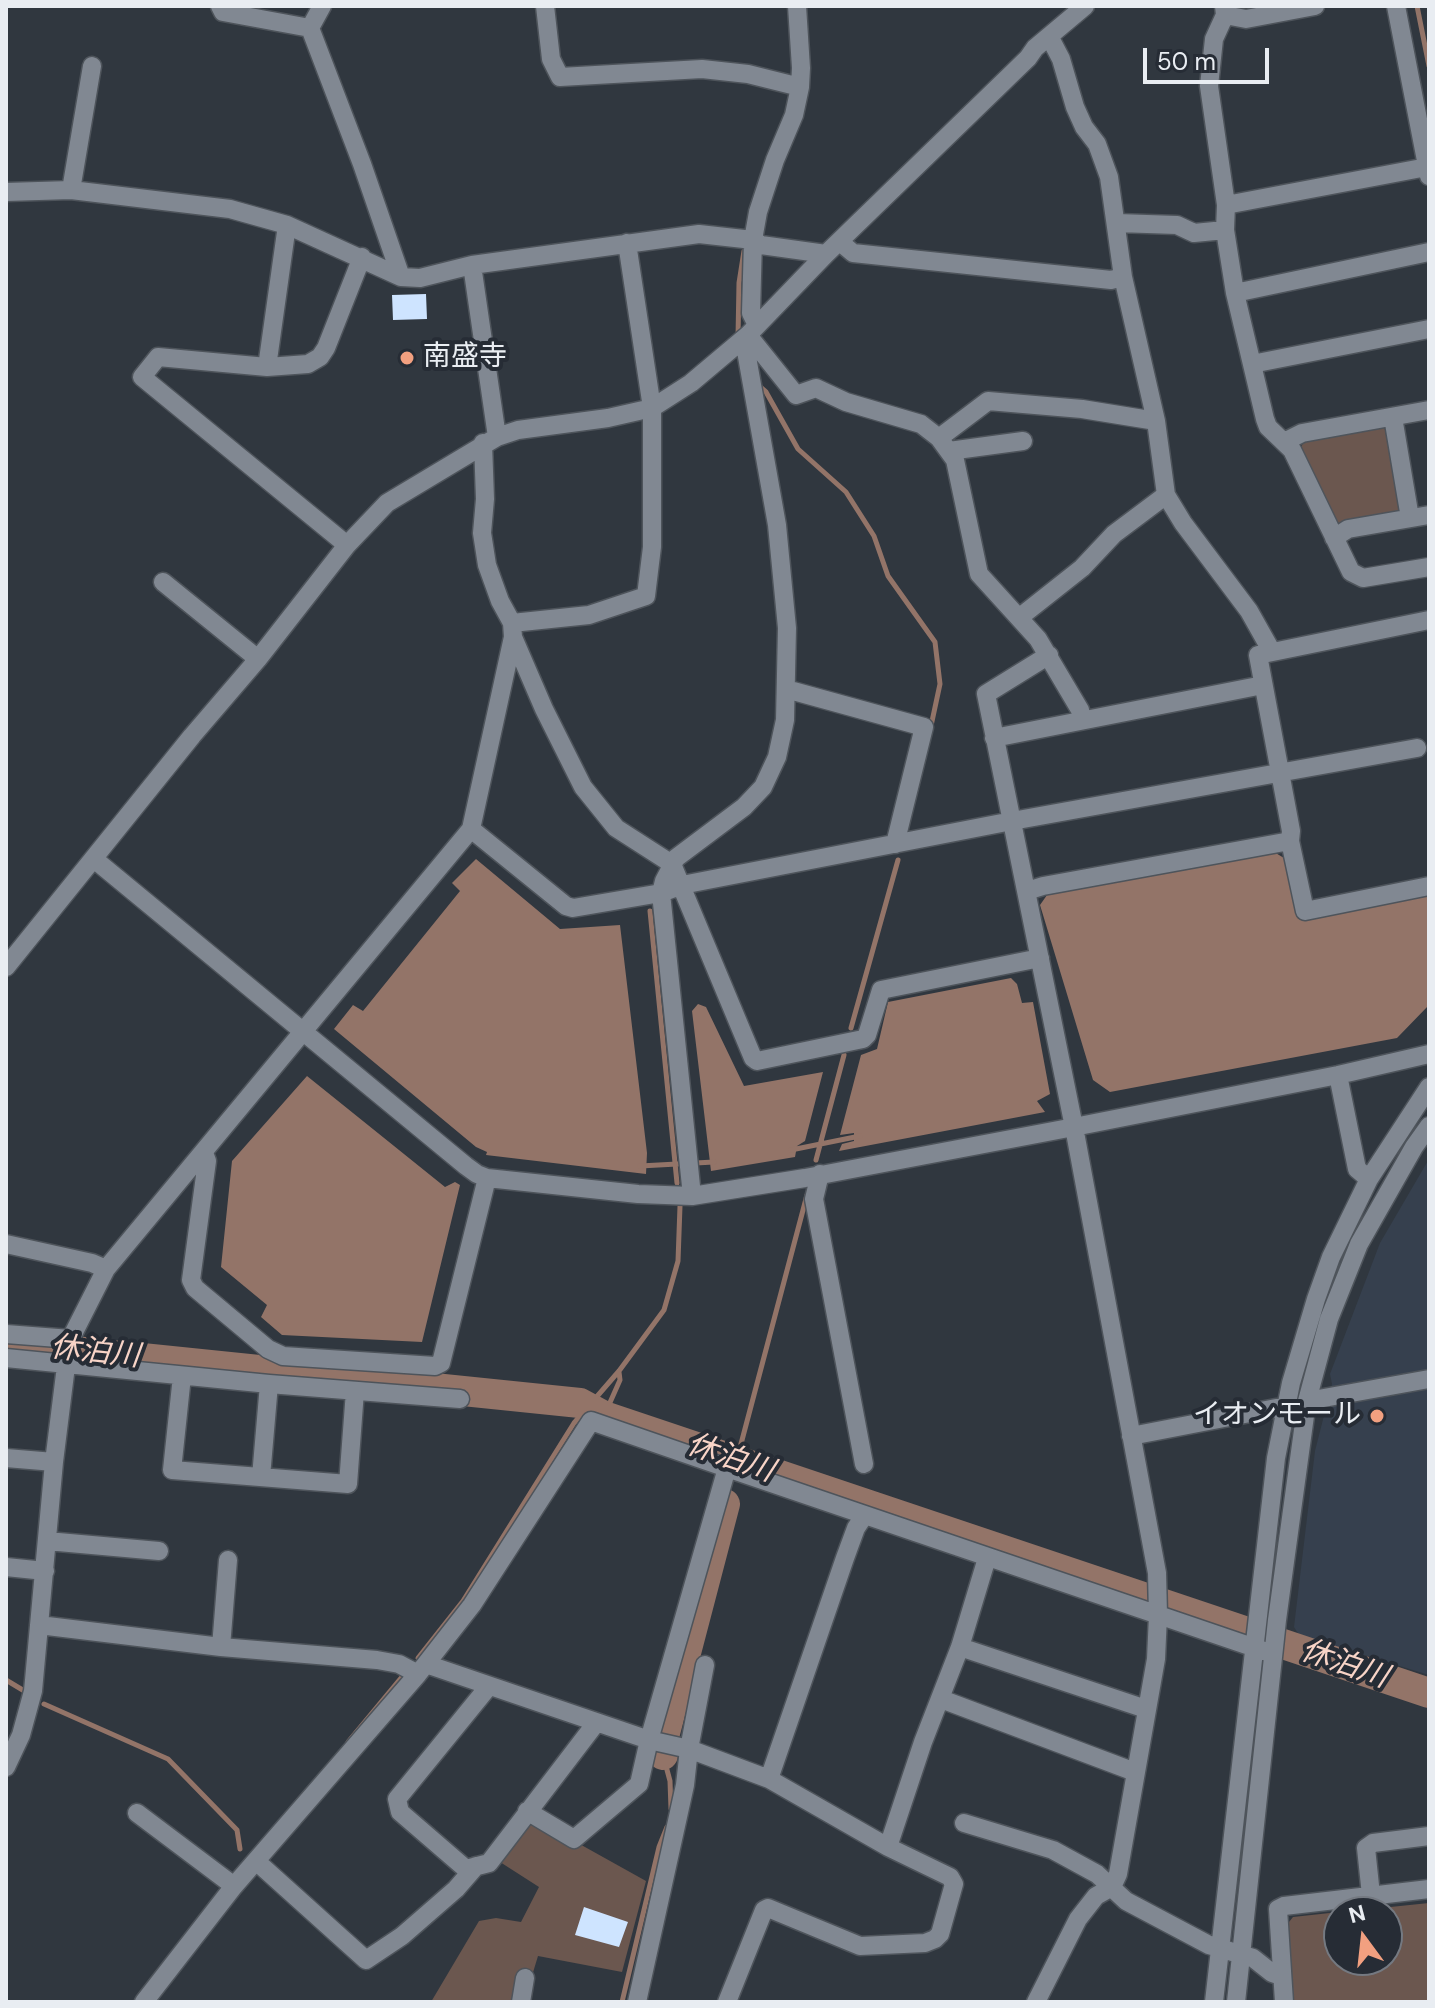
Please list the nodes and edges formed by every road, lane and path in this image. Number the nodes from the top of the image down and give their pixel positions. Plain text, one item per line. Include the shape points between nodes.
1 (220, 6) edge
2 (322, 6) edge
3 (545, 6) edge
4 (797, 6) edge
5 (1315, 6) edge
6 (1396, 6) edge
7 (1081, 7) edge
8 (1224, 10) edge
9 (310, 28) junction
10 (1049, 36) junction
11 (92, 66) dead end
12 (800, 87) junction
13 (1428, 171) edge
14 (71, 190) junction
15 (6, 192) edge
16 (1226, 205) junction
17 (1117, 223) junction
18 (287, 225) junction
19 (1225, 230) junction
20 (753, 240) junction
21 (627, 243) junction
22 (833, 248) junction
23 (1429, 252) edge
24 (362, 257) junction
25 (472, 265) junction
26 (401, 277) junction
27 (1123, 277) junction
28 (1235, 293) junction
29 (1429, 329) edge
30 (752, 330) junction
31 (1252, 364) junction
32 (267, 367) junction
33 (652, 408) junction
34 (1429, 410) edge
35 (1393, 417) junction
36 (1156, 421) junction
37 (490, 440) junction
38 (1023, 441) dead end
39 (1286, 441) junction
40 (944, 444) junction
41 (1166, 495) junction
42 (1429, 515) edge
43 (1410, 518) junction
44 (1334, 538) junction
45 (347, 545) junction
46 (1429, 567) edge
47 (163, 582) dead end
48 (1020, 617) junction
49 (1429, 620) edge
50 (512, 630) junction
51 (1272, 652) junction
52 (1049, 655) junction
53 (258, 659) junction
54 (1263, 685) junction
55 (786, 689) junction
56 (1082, 720) junction
57 (994, 738) junction
58 (1417, 748) dead end
59 (1279, 773) junction
60 (1012, 821) junction
61 (471, 829) junction
62 (1290, 841) junction
63 (895, 844) junction
64 (94, 859) junction
65 (672, 864) junction
66 (682, 885) junction
67 (1429, 886) edge
68 (1027, 891) junction
69 (661, 893) junction
70 (1040, 958) junction
71 (6, 967) edge
72 (305, 1031) junction
73 (1429, 1054) edge
74 (1338, 1075) junction
75 (1429, 1087) edge
76 (1429, 1126) edge
77 (1074, 1127) junction
78 (204, 1153) junction
79 (820, 1174) junction
80 (487, 1178) junction
81 (1369, 1179) junction
82 (692, 1196) junction
83 (6, 1244) edge
84 (106, 1269) junction
85 (6, 1334) edge
86 (68, 1351) junction
87 (6, 1358) edge
88 (182, 1376) junction
89 (1429, 1379) edge
90 (269, 1384) junction
91 (355, 1391) junction
92 (460, 1399) dead end
93 (1307, 1401) junction
94 (1285, 1408) junction
95 (1131, 1436) junction
96 (6, 1458) edge
97 (54, 1462) junction
98 (864, 1464) dead end
99 (727, 1468) junction
100 (261, 1477) junction
101 (864, 1516) junction
102 (47, 1541) junction
103 (159, 1551) dead end
104 (987, 1558) junction
105 (228, 1560) dead end
106 (6, 1567) edge
107 (45, 1571) junction
108 (1158, 1612) junction
109 (1268, 1617) junction
110 (39, 1625) junction
111 (1254, 1646) junction
112 (221, 1647) junction
113 (960, 1647) junction
114 (1273, 1653) junction
115 (705, 1665) dead end
116 (422, 1669) junction
117 (489, 1686) junction
118 (941, 1699) junction
119 (1146, 1709) junction
120 (596, 1723) junction
121 (649, 1740) junction
122 (689, 1749) junction
123 (6, 1767) edge
124 (1135, 1772) junction
125 (769, 1779) junction
126 (527, 1811) junction
127 (137, 1813) dead end
128 (964, 1823) dead end
129 (1429, 1836) edge
130 (888, 1847) junction
131 (256, 1861) junction
132 (476, 1866) junction
133 (234, 1886) junction
134 (1112, 1887) junction
135 (1429, 1889) edge
136 (1371, 1895) junction
137 (1220, 1949) junction
138 (1242, 1956) junction
139 (1281, 1976) junction
140 (525, 1978) dead end
141 (144, 2002) edge
142 (521, 2002) edge
143 (637, 2002) edge
144 (727, 2002) edge
145 (1036, 2002) edge
146 (1214, 2002) edge
147 (1236, 2002) edge
148 (1284, 2002) edge

1 - 9 street via 223,12
2 - 9 street
3 - 12 street via 551,59 560,77 702,69
4 - 12 street
5 - 8 street via 1246,19
6 - 13 street
7 - 10 street
8 - 16 street via 1214,39 1209,86
9 - 26 street
10 - 17 street via 1109,177
10 - 22 street
11 - 14 street
12 - 20 street
13 - 16 street
14 - 15 street
14 - 18 street via 230,209
16 - 19 street
17 - 19 street via 1177,225 1194,233
17 - 27 street
18 - 24 street
18 - 32 street
19 - 28 street
20 - 21 street via 699,234
20 - 22 street via 761,245
20 - 30 street
21 - 25 street
21 - 33 street
22 - 27 street via 1111,280
22 - 30 street
23 - 28 street
24 - 26 street
24 - 32 street via 320,357 302,366
25 - 26 street via 420,278
25 - 37 street
27 - 36 street
28 - 31 street
29 - 31 street
30 - 33 street via 691,383
30 - 40 street via 796,395 816,388 921,424
30 - 55 street via 746,351 777,525 787,628
31 - 39 street via 1268,427
32 - 45 street via 158,357 142,377
33 - 37 street via 518,430
33 - 50 street via 652,547 646,596 589,615
34 - 35 street
35 - 39 street via 1302,433
35 - 43 street
36 - 40 street via 988,401
36 - 41 street
37 - 45 street via 387,503
37 - 50 street via 482,533
38 - 40 street
39 - 44 street
40 - 48 street via 955,460 979,574
41 - 48 street
41 - 51 street
42 - 43 street
43 - 44 street via 1348,529
44 - 46 street via 1351,572 1363,578
45 - 53 street
47 - 53 street
48 - 52 street
49 - 51 street
50 - 61 street
50 - 65 street via 583,787 616,828
51 - 54 street via 1258,655
52 - 56 street
52 - 57 street via 986,694
53 - 64 street
54 - 56 street
54 - 59 street
55 - 63 street via 924,727
55 - 65 street via 782,743 763,787
56 - 57 street
57 - 60 street
58 - 59 street
59 - 60 street
59 - 62 street
60 - 63 street
60 - 68 street
61 - 69 street via 566,906
61 - 72 street
62 - 67 street via 1305,911
62 - 68 street
63 - 66 street
64 - 71 street
64 - 72 street
65 - 66 street
65 - 69 street
66 - 69 street
66 - 70 street via 757,1061 863,1039 881,990
68 - 70 street
69 - 82 street
70 - 77 street
72 - 78 street
72 - 80 street
73 - 74 street
74 - 77 street
74 - 81 street via 1357,1169
75 - 81 street
76 - 93 street via 1359,1244 1329,1319
77 - 79 street
77 - 95 street
78 - 80 street via 191,1280 268,1349 283,1356 441,1363
78 - 84 street
79 - 82 street
79 - 98 street via 814,1199
80 - 82 street
81 - 94 street via 1331,1257
83 - 84 street
84 - 86 street
85 - 86 street
86 - 87 street
86 - 88 street
86 - 97 street
88 - 90 street
88 - 100 street via 172,1470
89 - 93 street
90 - 91 street
90 - 100 street
91 - 92 street
91 - 100 street via 348,1484
93 - 109 street
94 - 95 street
94 - 109 street via 1276,1458
95 - 108 street
96 - 97 street
97 - 102 street
99 - 101 street
99 - 116 street via 591,1421 472,1605
99 - 121 street
101 - 104 street
101 - 125 street via 834,1587
102 - 103 street
102 - 107 street
104 - 108 street
104 - 113 street
105 - 112 street
106 - 107 street
107 - 110 street
108 - 111 street
108 - 119 street
109 - 111 street
109 - 114 street
110 - 112 street
110 - 123 street via 33,1691
111 - 114 street
111 - 137 street
112 - 116 street via 377,1660
113 - 118 street
113 - 119 street
114 - 138 street
115 - 122 street
116 - 117 street
116 - 131 street
117 - 120 street
117 - 132 street via 397,1799 400,1812 466,1869
118 - 124 street
118 - 130 street
119 - 124 street
120 - 121 street
120 - 126 street
121 - 122 street
121 - 126 street via 639,1784 574,1839
122 - 125 street
122 - 143 street
124 - 134 street
125 - 130 street
126 - 132 street via 489,1863
127 - 133 street
128 - 134 street via 1053,1850
129 - 136 street via 1366,1848
130 - 144 street via 950,1877 954,1884 935,1939 860,1946 768,1908
131 - 132 street via 366,1960 402,1936
131 - 133 street
133 - 141 street
134 - 137 street via 1126,1901
134 - 145 street via 1096,1896 1078,1919
135 - 136 street
136 - 139 street via 1278,1909
137 - 138 street
137 - 146 street
138 - 139 street
138 - 147 street
139 - 148 street
140 - 142 street

